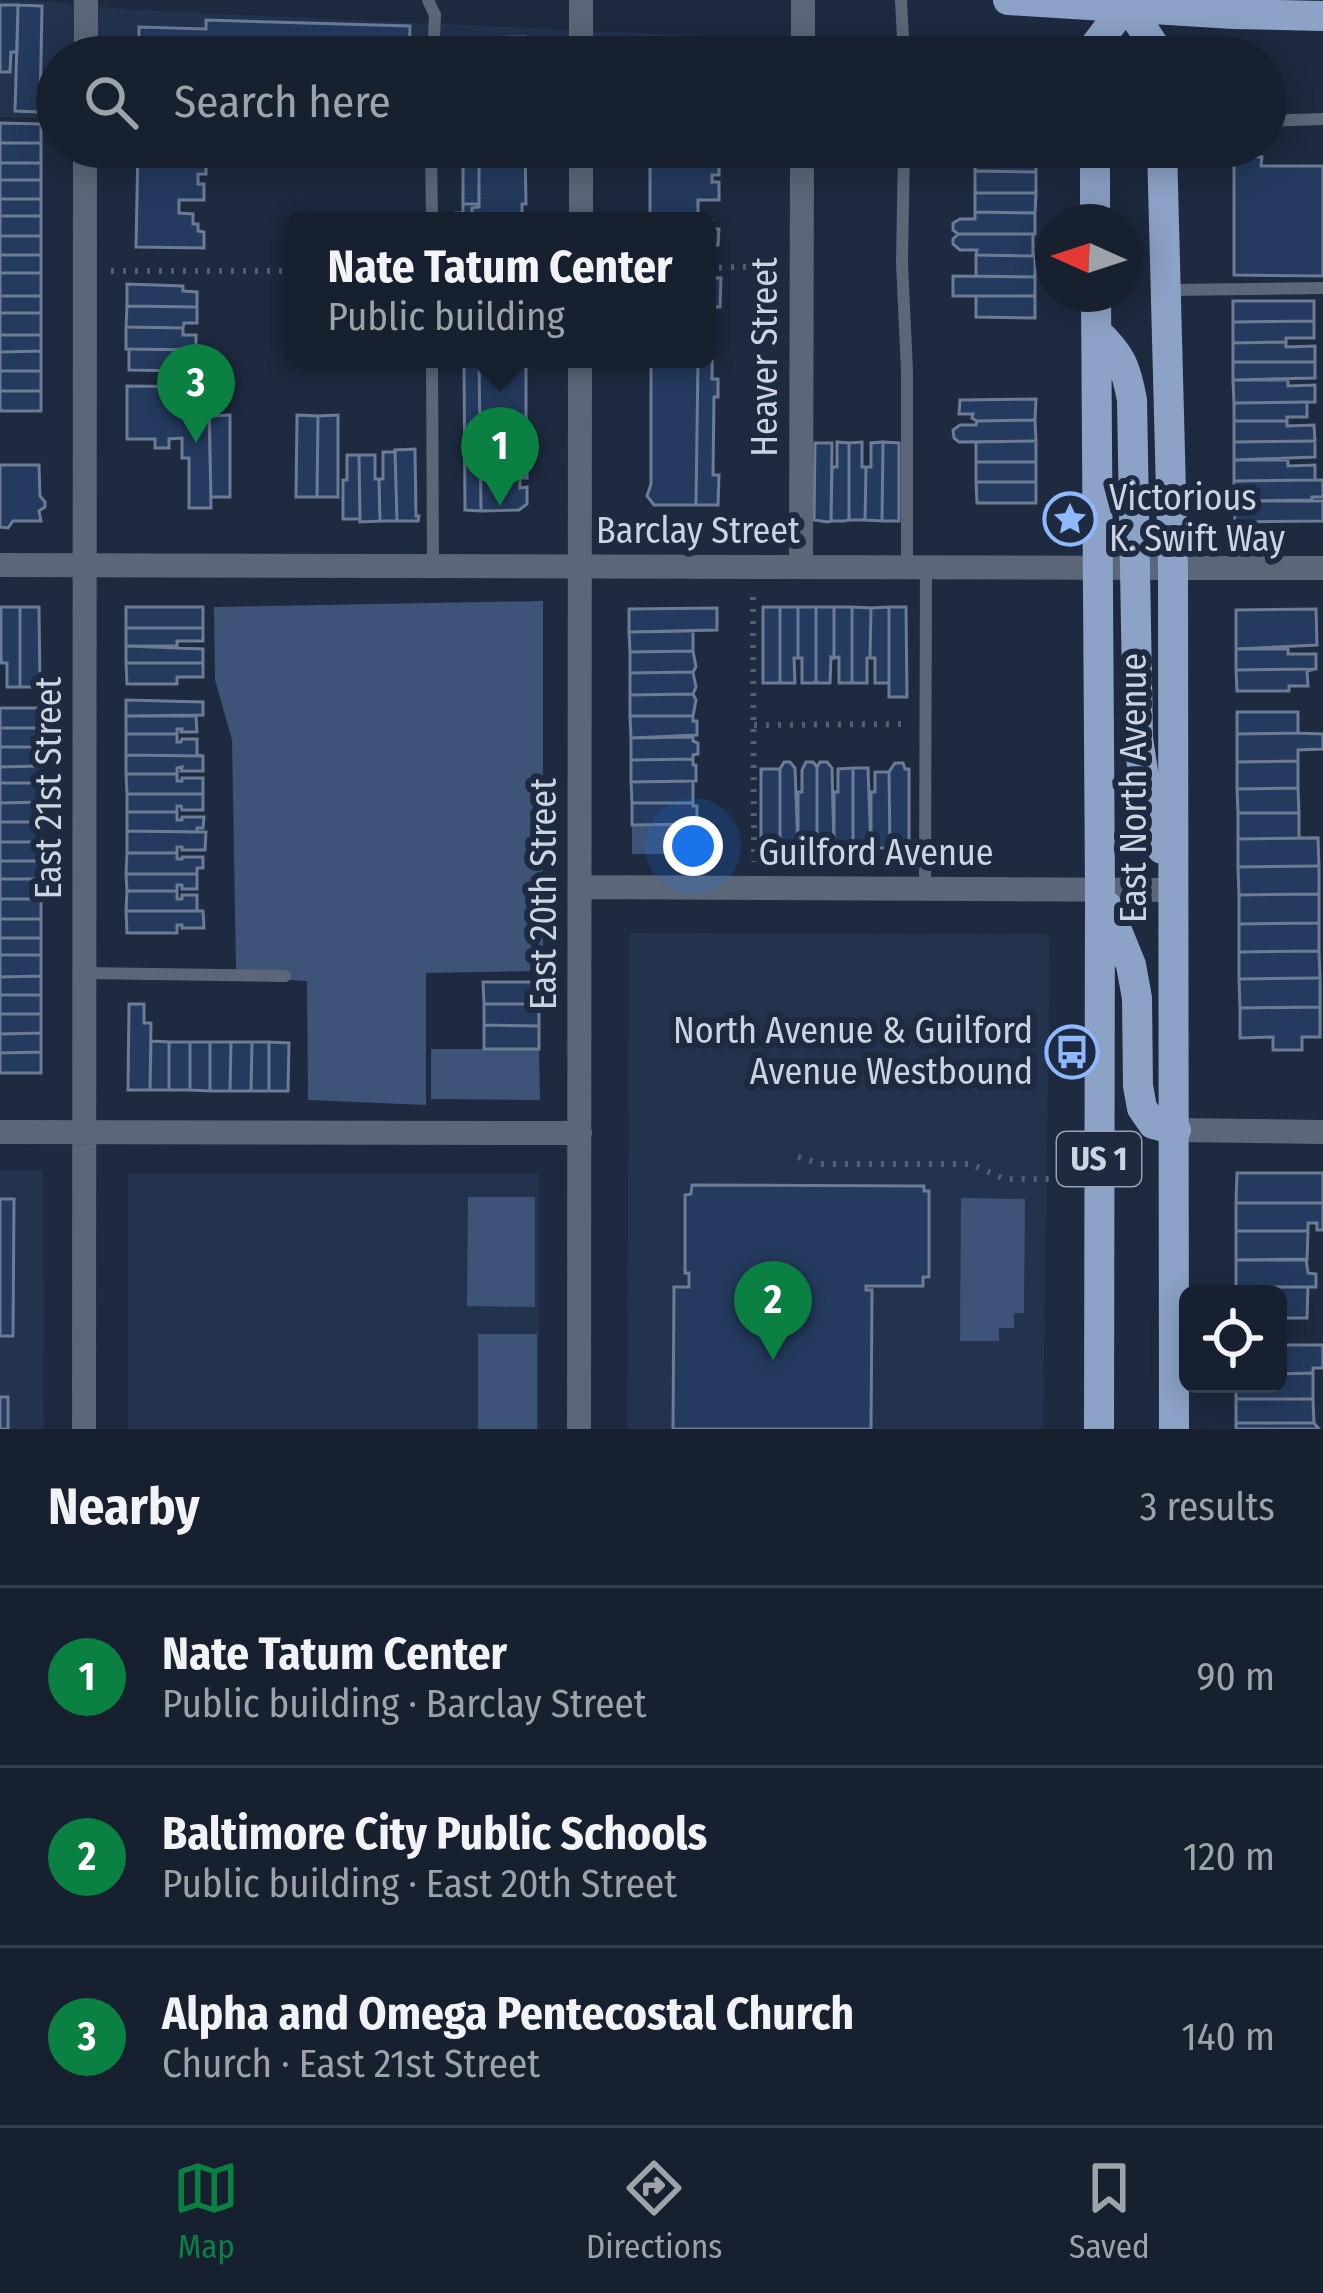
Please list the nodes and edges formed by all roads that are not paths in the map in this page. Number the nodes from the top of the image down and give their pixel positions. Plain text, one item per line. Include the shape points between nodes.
1 (86, 0) edge
2 (428, 0) edge
3 (581, 0) edge
4 (803, 0) edge
5 (902, 0) edge
6 (1008, 0) edge
7 (1124, 3) edge
8 (1323, 16) edge
9 (86, 36) edge
10 (434, 36) edge
11 (580, 36) edge
12 (802, 36) edge
13 (903, 36) edge
14 (1102, 36) edge
15 (1147, 36) edge
16 (1323, 119) edge
17 (1287, 120) edge
18 (86, 168) edge
19 (431, 168) edge
20 (580, 168) edge
21 (802, 168) edge
22 (904, 168) edge
23 (1095, 168) edge
24 (1162, 168) edge
25 (1095, 204) edge
26 (432, 212) edge
27 (580, 212) edge
28 (1323, 288) edge
29 (1165, 290) junction
30 (1096, 312) edge
31 (1096, 332) junction
32 (432, 368) edge
33 (580, 368) edge
34 (0, 565) edge
35 (85, 565) junction
36 (433, 566) junction
37 (580, 567) junction
38 (801, 567) junction
39 (916, 568) junction
40 (1099, 568) junction
41 (1134, 568) junction
42 (1174, 568) junction
43 (1323, 568) edge
44 (580, 887) junction
45 (925, 890) junction
46 (1100, 890) junction
47 (1173, 890) junction
48 (84, 973) junction
49 (285, 976) dead end
50 (1176, 1130) junction
51 (0, 1132) edge
52 (84, 1132) junction
53 (1323, 1132) edge
54 (580, 1133) junction
55 (84, 1429) edge
56 (579, 1429) edge
57 (1099, 1429) edge
58 (1174, 1429) edge

1 - 9 street
2 - 10 lane
3 - 11 street
4 - 12 street
5 - 13 lane
6 - 7 main road
7 - 8 main road
7 - 14 main road
7 - 15 main road
16 - 17 lane
18 - 35 street, East 21st Street
19 - 26 lane
20 - 27 street
21 - 38 street, Heaver Street
22 - 39 lane
23 - 25 main road
24 - 29 main road, East North Avenue / US 1
28 - 29 lane
29 - 42 main road, East North Avenue / US 1
30 - 31 main road, East North Avenue / US 1
31 - 40 main road, East North Avenue / US 1
31 - 41 main road via 1118,352 1132,400
32 - 36 lane
33 - 37 street, East 20th Street
34 - 35 street, Barclay Street
35 - 36 street, Barclay Street
35 - 48 street, East 21st Street
36 - 37 street, Barclay Street
37 - 38 street, Barclay Street
37 - 44 street, East 20th Street
38 - 39 street, Barclay Street
39 - 40 street, Barclay Street
39 - 45 lane
40 - 41 street, Barclay Street
40 - 46 main road, East North Avenue / US 1
41 - 42 street, Barclay Street
41 - 47 main road via 1138,738
42 - 43 street, Barclay Street
42 - 47 main road, East North Avenue / US 1
44 - 45 street, Guilford Avenue
44 - 54 street, East 20th Street
45 - 46 street, Guilford Avenue
46 - 47 street, Guilford Avenue
46 - 50 main road via 1131,965 1142,1108 1153,1124
46 - 57 main road, East North Avenue / US 1
47 - 50 main road, East North Avenue / US 1
48 - 49 lane
48 - 52 street, East 21st Street
50 - 53 street
50 - 58 main road, East North Avenue / US 1
51 - 52 street
52 - 54 street
52 - 55 street, East 21st Street
54 - 56 street, East 20th Street

